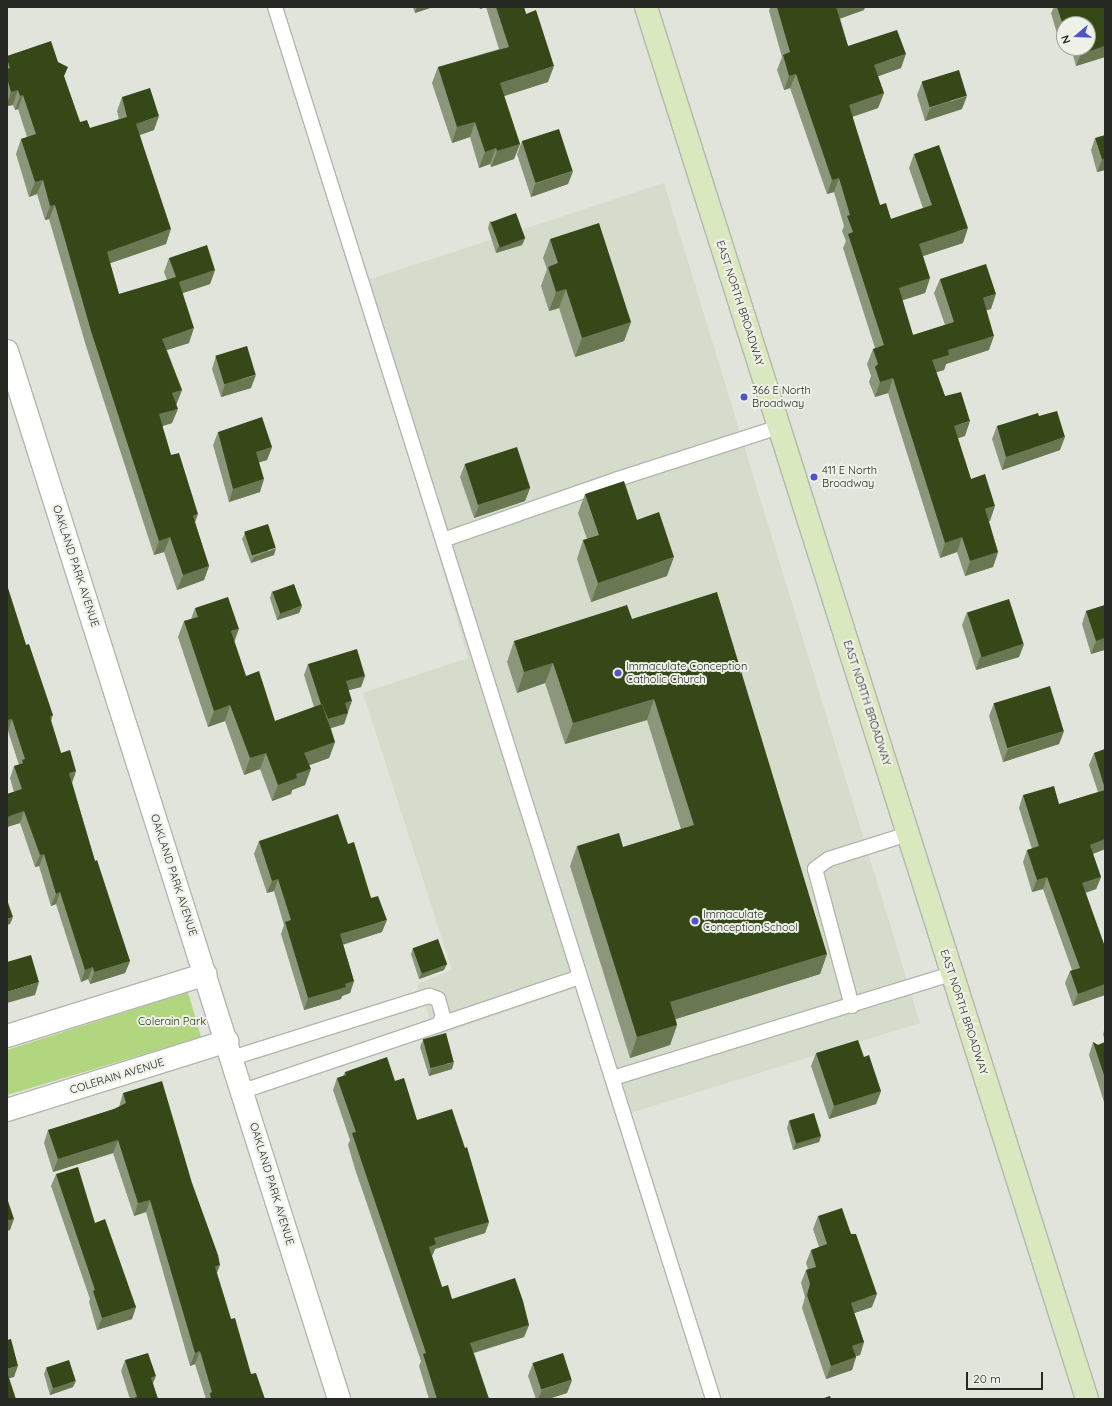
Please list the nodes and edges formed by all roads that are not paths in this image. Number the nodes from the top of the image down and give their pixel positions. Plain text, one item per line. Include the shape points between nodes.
1 (275, 7) edge
2 (646, 7) edge
3 (7, 351) edge
4 (779, 428) junction
5 (443, 540) junction
6 (908, 834) junction
7 (206, 974) junction
8 (952, 974) junction
9 (580, 977) junction
10 (852, 1006) junction
11 (438, 1025) junction
12 (7, 1036) edge
13 (230, 1050) junction
14 (612, 1078) junction
15 (243, 1092) junction
16 (7, 1110) edge
17 (340, 1399) edge
18 (713, 1399) edge
19 (1087, 1399) edge

1 - 5 lane
2 - 4 main road, EAST NORTH BROADWAY
3 - 7 street, OAKLAND PARK AVENUE
4 - 5 lane via 604,484
4 - 6 main road, EAST NORTH BROADWAY
5 - 9 lane
6 - 8 main road, EAST NORTH BROADWAY
6 - 10 lane via 829,859 815,869
7 - 12 street
7 - 13 street, OAKLAND PARK AVENUE
8 - 10 lane
8 - 19 main road, EAST NORTH BROADWAY
9 - 11 lane
9 - 14 lane
10 - 14 lane
11 - 13 lane via 444,1016 438,1000 429,996
11 - 15 lane
13 - 15 street, OAKLAND PARK AVENUE
13 - 16 street, COLERAIN AVENUE
14 - 18 lane
15 - 17 street, OAKLAND PARK AVENUE

